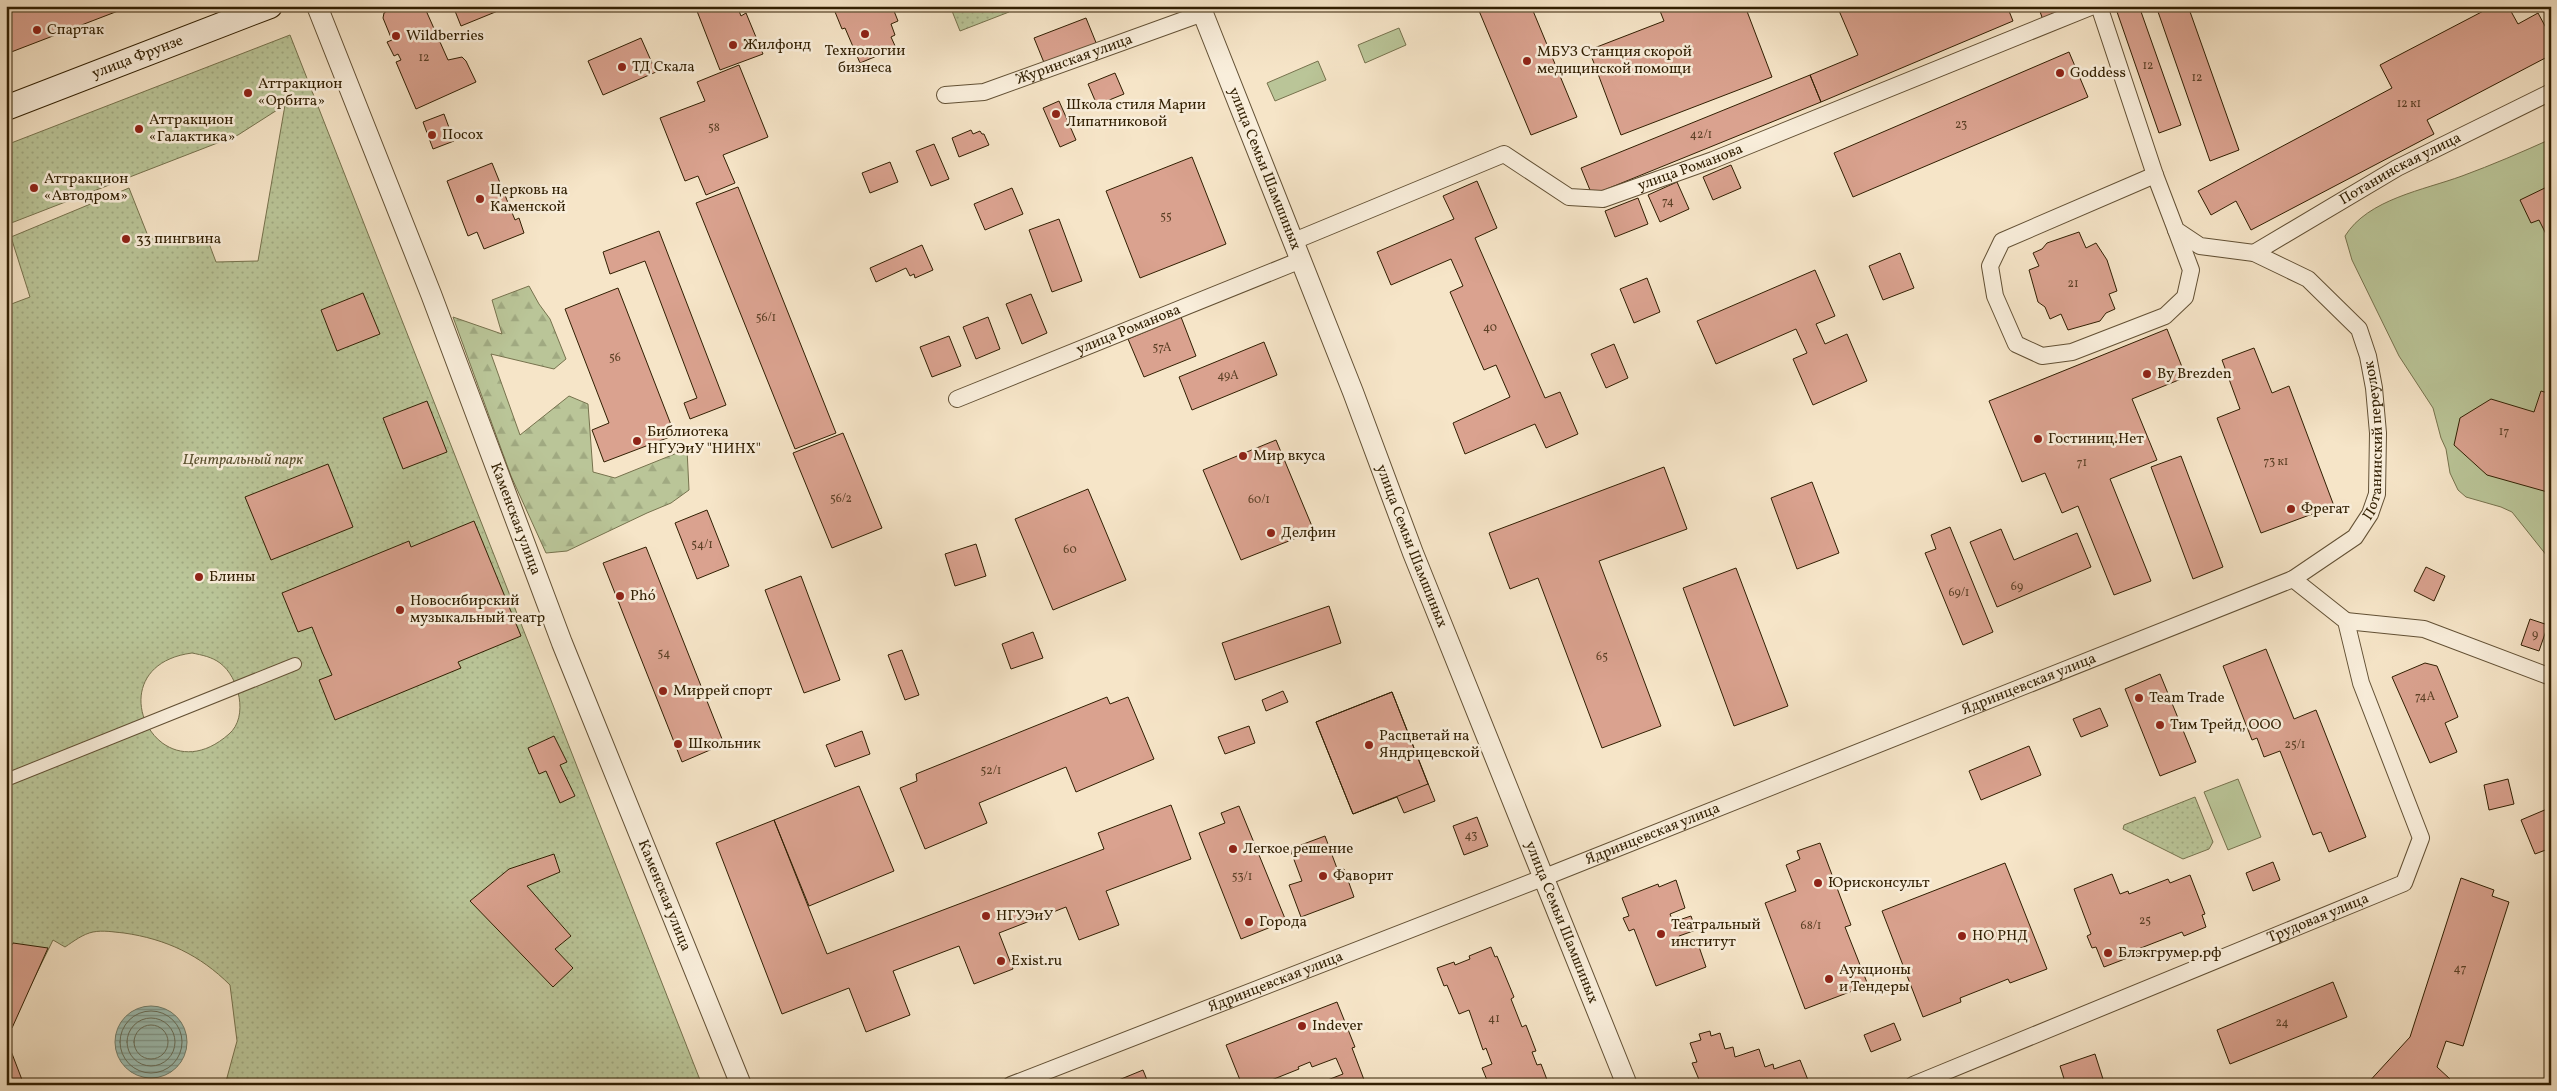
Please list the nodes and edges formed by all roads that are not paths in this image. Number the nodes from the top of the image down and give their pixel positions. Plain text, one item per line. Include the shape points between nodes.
1 (270, 6) edge
2 (317, 6) edge
3 (2093, 6) edge
4 (2099, 6) edge
5 (1202, 10) edge
6 (2551, 92) edge
7 (944, 95) dead end
8 (6, 108) edge
9 (2155, 175) junction
10 (2176, 230) junction
11 (1294, 241) junction
12 (2254, 253) junction
13 (1301, 260) junction
14 (957, 400) dead end
15 (2293, 580) junction
16 (2346, 621) junction
17 (295, 664) dead end
18 (2551, 677) edge
19 (6, 780) edge
20 (1545, 877) junction
21 (741, 1085) edge
22 (1011, 1085) edge
23 (1627, 1085) edge
24 (1913, 1085) edge

1 - 8 main road, улица Фрунзе
2 - 21 street, Каменская улица via 431,294 562,643
3 - 11 street, улица Романова via 1714,160 1603,198 1568,197 1504,154
4 - 9 street
5 - 7 street, Журинская улица via 984,92
5 - 11 street, улица Семьи Шамшиных
6 - 12 street, Потанинская улица via 2397,168
9 - 10 street
9 - 10 street via 2002,241 1990,266 1996,296 2016,344 2042,356 2072,352 2165,316 2185,297 2191,270
10 - 12 street, Потанинский переулок via 2200,246
11 - 13 street, улица Семьи Шамшиных
12 - 15 street, Потанинский переулок via 2308,279 2358,329 2368,356 2374,388 2379,468 2377,494 2370,514 2355,537
13 - 14 street, улица Романова
13 - 20 street, улица Семьи Шамшиных via 1414,553
15 - 16 street
15 - 20 street, Ядринцевская улица
16 - 18 street via 2424,629
16 - 24 street, Трудовая улица via 2361,683 2421,838 2404,883
17 - 19 street
20 - 22 street, Ядринцевская улица
20 - 23 street, улица Семьи Шамшиных

